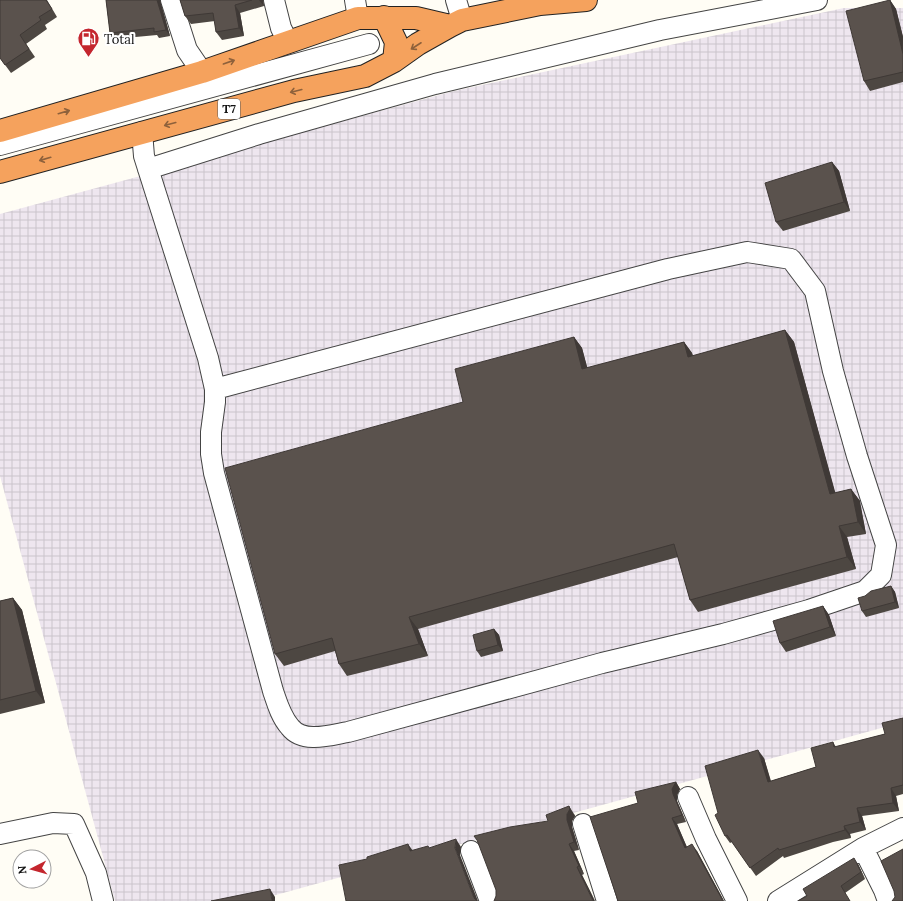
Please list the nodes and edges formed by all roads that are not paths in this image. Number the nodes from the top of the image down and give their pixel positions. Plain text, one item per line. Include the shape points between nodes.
1 (171, 0) edge
2 (274, 0) edge
3 (456, 0) edge
4 (586, 0) edge
5 (817, 0) edge
6 (539, 2) edge
7 (357, 9) edge
8 (384, 17) junction
9 (456, 23) junction
10 (288, 42) junction
11 (369, 44) dead end
12 (394, 61) junction
13 (202, 72) junction
14 (0, 131) edge
15 (142, 132) junction
16 (0, 145) edge
17 (148, 168) junction
18 (0, 172) edge
19 (215, 389) junction
20 (688, 797) dead end
21 (583, 824) dead end
22 (0, 834) edge
23 (901, 834) edge
24 (863, 848) junction
25 (471, 851) dead end
26 (103, 901) edge
27 (490, 901) edge
28 (607, 901) edge
29 (737, 901) edge
30 (778, 901) edge
31 (888, 901) edge

1 - 13 street via 187,50
2 - 10 street via 281,28
3 - 9 street
4 - 6 highway, T7
5 - 17 street via 660,30 434,84
6 - 9 highway, T7
7 - 8 highway, T7
7 - 10 highway, T7
8 - 9 highway, T7
8 - 12 highway via 396,42
9 -> 12 highway, T7
13 -> 10 highway, T7
11 - 16 street
12 -> 15 highway, T7 via 365,76 294,91
14 -> 13 highway, T7
15 - 17 street
15 -> 18 highway, T7
17 - 19 street via 208,358
19 - 19 street via 668,269 747,252 791,259 816,291 833,371 886,545 881,575 865,590 808,610 723,634 602,663 348,732 329,736 301,735 290,728 273,691 214,473 211,432
20 - 29 street via 706,840
21 - 28 street
22 - 26 street via 52,823 74,824 96,873
23 - 24 street
24 - 30 street
24 - 31 street
25 - 27 street

